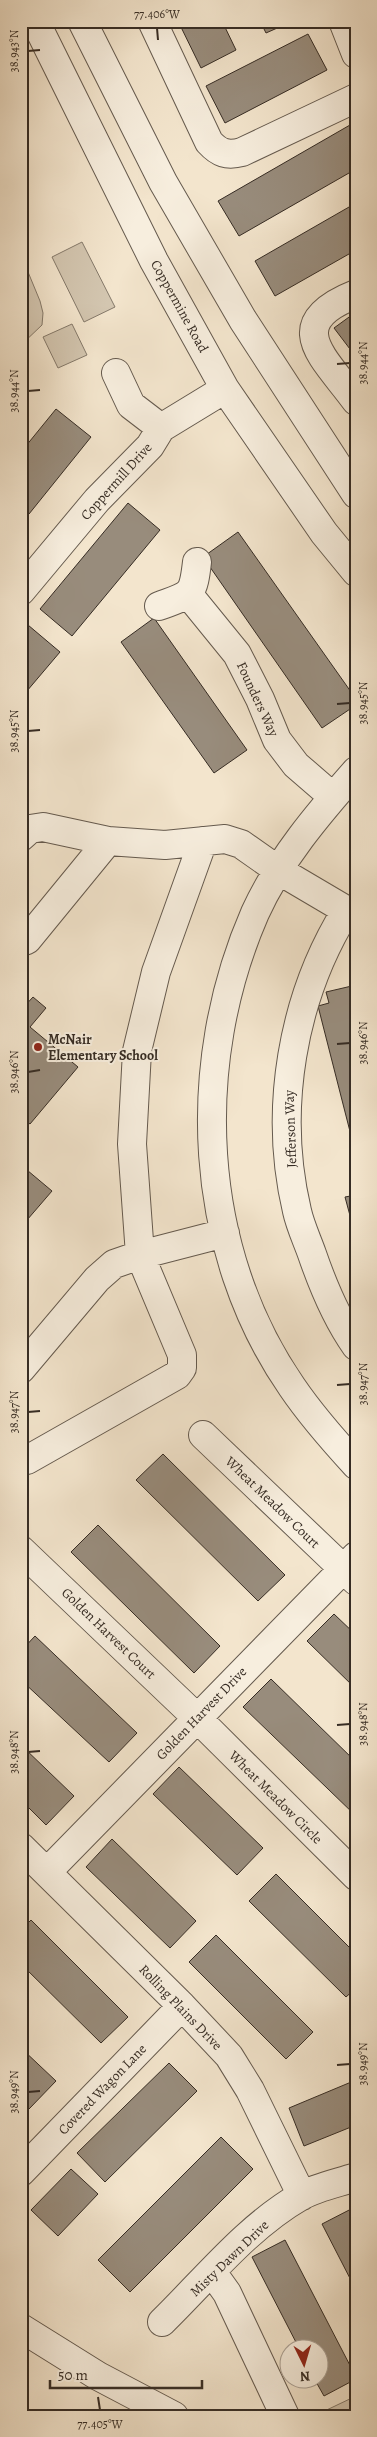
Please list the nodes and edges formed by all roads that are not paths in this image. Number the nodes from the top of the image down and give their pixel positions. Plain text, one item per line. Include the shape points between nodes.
1 (36, 21) edge
2 (82, 21) edge
3 (152, 21) edge
4 (343, 21) edge
5 (356, 54) edge
6 (356, 98) edge
7 (356, 294) edge
8 (116, 372) dead end
9 (225, 389) junction
10 (356, 401) edge
11 (161, 428) junction
12 (356, 494) edge
13 (197, 562) dead end
14 (356, 572) edge
15 (21, 591) edge
16 (189, 595) junction
17 (159, 606) dead end
18 (356, 771) edge
19 (333, 797) junction
20 (21, 837) edge
21 (108, 841) junction
22 (203, 841) junction
23 (278, 870) junction
24 (351, 914) edge
25 (21, 942) edge
26 (225, 1233) junction
27 (140, 1255) junction
28 (356, 1346) edge
29 (21, 1369) edge
30 (204, 1435) dead end
31 (21, 1461) edge
32 (356, 1465) edge
33 (21, 1550) edge
34 (352, 1568) edge
35 (196, 1718) junction
36 (21, 1847) edge
37 (48, 1872) junction
38 (356, 1876) edge
39 (182, 2006) junction
40 (26, 2157) edge
41 (356, 2177) edge
42 (302, 2196) junction
43 (212, 2272) junction
44 (162, 2322) dead end
45 (21, 2328) edge
46 (98, 2376) junction
47 (132, 2416) edge
48 (174, 2416) edge
49 (285, 2416) edge

1 - 9 street, Coppermine Road via 154,261
2 - 12 street via 163,182 238,313
3 - 6 street via 209,142 218,152 232,155 242,152
4 - 5 street
7 - 10 street via 325,310 312,335 316,347
8 - 11 street via 131,405
9 - 11 street, Coppermill Drive
9 - 14 street, Coppermine Road via 314,519
11 - 15 street, Coppermill Drive via 150,446 97,500
13 - 16 street via 194,585
16 - 17 street
16 - 19 street, Founders Way via 237,654 277,740 296,765
18 - 19 street
19 - 23 street
20 - 21 street via 30,830 43,827
21 - 22 street via 165,845
21 - 25 street via 27,940
22 - 23 street via 225,839 240,844
22 - 27 street via 156,972 137,1051 132,1144
23 - 24 street
23 - 26 street via 255,913 240,956 217,1046 212,1132 216,1187
24 - 28 street, Jefferson Way via 327,941 299,1020 288,1083 288,1152 297,1211 321,1280 345,1331
26 - 27 street
26 - 32 street via 246,1301 279,1367 320,1425
27 - 29 street via 114,1264 96,1279
27 - 31 street via 182,1355 182,1368 177,1375
30 - 34 street, Wheat Meadow Court
33 - 35 street, Golden Harvest Court
34 - 35 street, Golden Harvest Drive
35 - 37 street, Golden Harvest Drive
35 - 38 street, Wheat Meadow Circle
36 - 37 street, Rolling Plains Drive
37 - 39 street, Rolling Plains Drive
39 - 40 street, Covered Wagon Lane
39 - 42 street, Rolling Plains Drive via 229,2056 250,2090
41 - 42 street, Misty Dawn Drive
42 - 43 street, Misty Dawn Drive via 260,2225
43 - 44 street, Misty Dawn Drive
43 - 49 street via 227,2293
45 - 46 street
46 - 47 street
46 - 48 street

